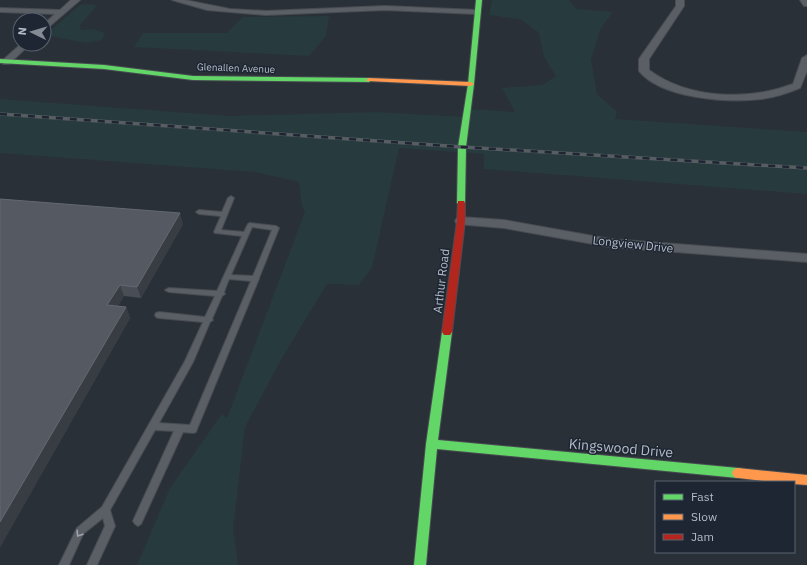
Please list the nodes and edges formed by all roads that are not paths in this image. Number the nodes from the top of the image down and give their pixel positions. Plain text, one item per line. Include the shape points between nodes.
1 (76, 0) edge
2 (176, 0) edge
3 (479, 0) edge
4 (680, 0) edge
5 (804, 0) edge
6 (807, 4) edge
7 (0, 10) edge
8 (62, 12) junction
9 (477, 12) junction
10 (52, 21) edge
11 (16, 52) edge
12 (807, 58) edge
13 (3, 62) edge
14 (471, 84) junction
15 (231, 198) dead end
16 (199, 212) dead end
17 (224, 214) junction
18 (460, 222) junction
19 (246, 234) junction
20 (807, 258) edge
21 (228, 277) junction
22 (256, 279) junction
23 (169, 290) dead end
24 (221, 294) junction
25 (159, 315) dead end
26 (209, 320) junction
27 (152, 426) junction
28 (180, 428) junction
29 (432, 444) junction
30 (807, 480) edge
31 (105, 510) junction
32 (138, 521) dead end
33 (64, 565) edge
34 (92, 565) edge
35 (420, 565) edge

1 - 8 street
2 - 9 street via 207,8 244,12 385,8
3 - 9 street, Arthur Road
4 - 12 street via 680,6 644,59 644,72 651,79 684,92 759,97 786,92 797,86
5 - 6 street
7 - 8 street
8 - 10 street
9 - 14 street, Arthur Road
11 - 13 street
13 - 14 street, Glenallen Avenue via 104,67 194,78 354,79
14 - 18 street, Arthur Road via 462,147
15 - 17 lane
16 - 17 lane
17 - 19 lane via 217,232
18 - 20 street, Longview Drive via 504,224 610,243
18 - 29 street, Arthur Road
19 - 21 lane
19 - 22 lane via 250,225 276,228
21 - 22 lane
21 - 24 lane
22 - 28 lane via 193,429
23 - 24 lane
24 - 26 lane
25 - 26 lane
26 - 27 lane via 189,362
27 - 28 lane
27 - 31 lane
28 - 32 lane
29 - 30 street, Kingswood Drive
29 - 35 street, Arthur Road
31 -> 33 lane via 80,531
31 - 34 lane via 110,526

